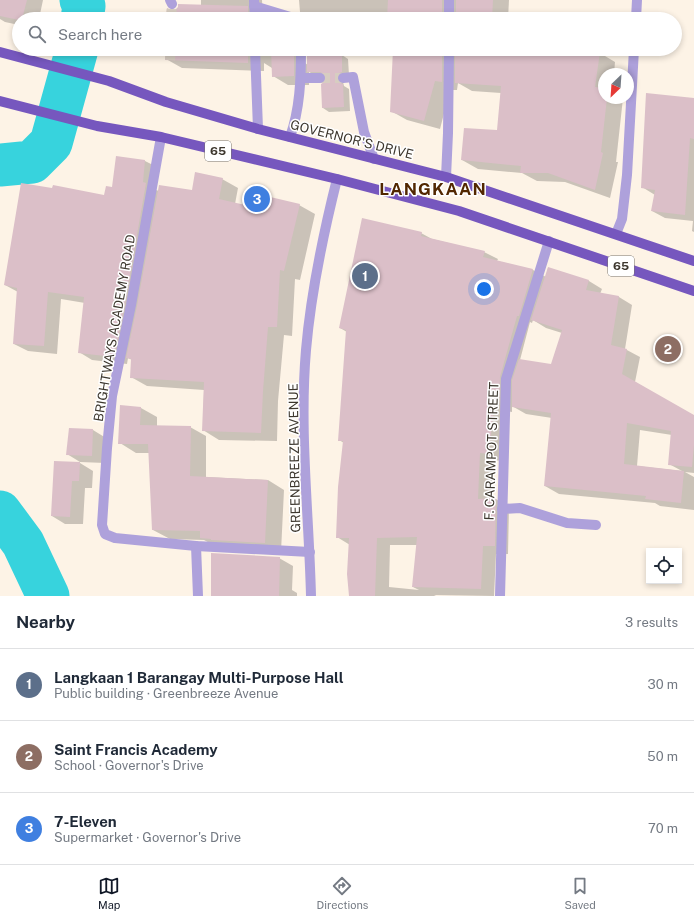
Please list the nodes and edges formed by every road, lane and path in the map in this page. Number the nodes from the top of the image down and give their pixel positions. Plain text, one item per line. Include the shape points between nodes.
1 (449, 0) edge
2 (637, 0) edge
3 (254, 3) edge
4 (278, 12) edge
5 (449, 12) edge
6 (636, 12) edge
7 (0, 52) edge
8 (12, 55) edge
9 (15, 56) edge
10 (256, 56) edge
11 (301, 56) edge
12 (449, 56) edge
13 (634, 56) edge
14 (301, 78) junction
15 (320, 78) tunnel mouth
16 (342, 78) tunnel mouth
17 (0, 101) edge
18 (258, 129) junction
19 (160, 137) junction
20 (290, 137) junction
21 (374, 159) junction
22 (446, 177) junction
23 (337, 179) junction
24 (616, 234) junction
25 (549, 241) junction
26 (694, 261) edge
27 (694, 291) edge
28 (502, 509) junction
29 (596, 525) dead end
30 (196, 546) junction
31 (310, 552) junction
32 (198, 596) edge
33 (311, 596) edge
34 (500, 596) edge

1 - 5 street
2 - 6 street
3 - 4 street
7 - 8 main road, GOVERNOR'S DRIVE / 65
9 - 18 main road, GOVERNOR'S DRIVE / 65 via 109,81 166,102
10 - 18 street
11 - 14 street
12 - 22 street
13 - 24 street via 627,175 622,219
14 - 15 street
14 - 20 street via 295,123
16 - 21 street via 353,77 364,132
17 - 19 main road, 65 via 97,126
18 - 20 main road, GOVERNOR'S DRIVE / 65
19 - 23 main road, 65
19 - 30 street, BRIGHTWAYS ACADEMY ROAD via 131,305 112,396 102,525 105,534 115,538
20 - 21 main road, GOVERNOR'S DRIVE / 65
21 - 22 main road, GOVERNOR'S DRIVE / 65
22 - 24 main road, GOVERNOR'S DRIVE / 65
23 - 25 main road, 65 via 460,211
23 - 31 street, GREENBREEZE AVENUE via 311,301 306,351 304,427
24 - 26 main road, GOVERNOR'S DRIVE / 65
25 - 27 main road, 65
25 - 28 street, F. CARAMPOT STREET via 506,379
28 - 29 street via 520,508 567,523
28 - 34 street, F. CARAMPOT STREET
30 - 31 street, BRIGHTWAYS ACADEMY ROAD
30 - 32 street
31 - 33 street, GREENBREEZE AVENUE

